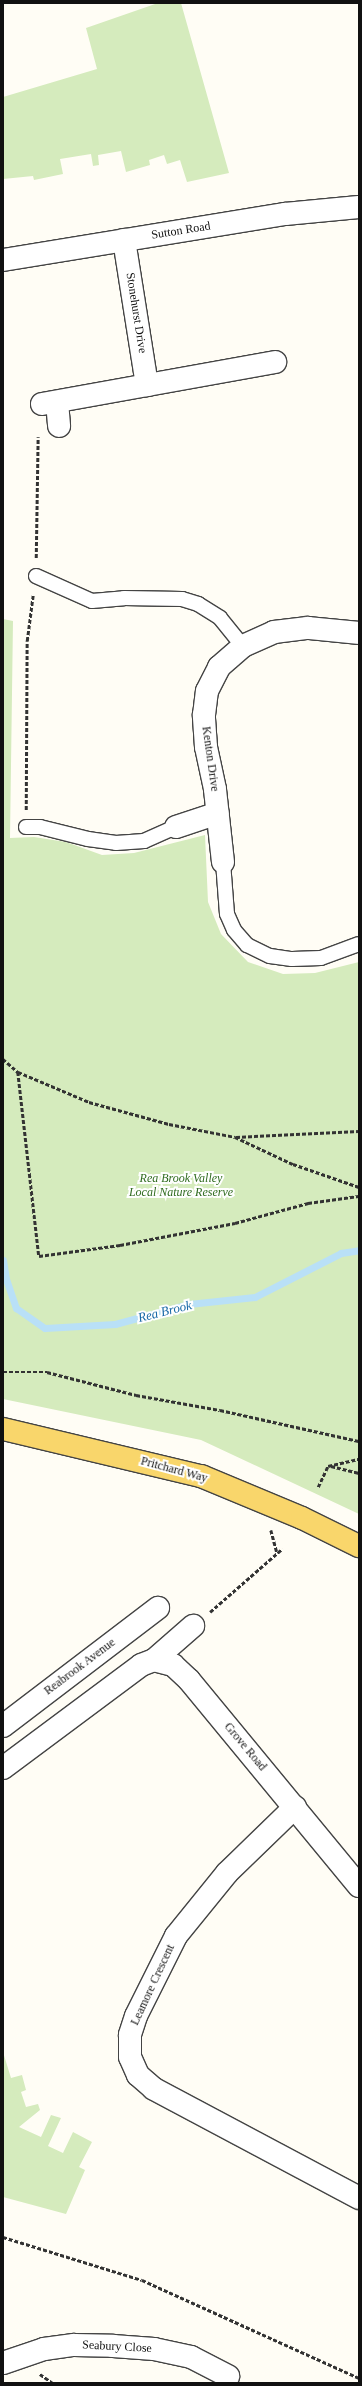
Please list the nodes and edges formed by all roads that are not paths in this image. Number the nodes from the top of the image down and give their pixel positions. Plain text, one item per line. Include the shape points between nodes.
1 (359, 207) edge
2 (124, 240) junction
3 (3, 260) edge
4 (275, 362) dead end
5 (148, 386) junction
6 (49, 428) road end
7 (36, 576) road end
8 (359, 632) edge
9 (243, 646) junction
10 (218, 813) junction
11 (26, 827) road end
12 (176, 827) joint
13 (223, 862) joint
14 (359, 944) edge
15 (3, 1429) edge
16 (359, 1546) edge
17 (158, 1608) dead end
18 (193, 1626) road end
19 (154, 1660) junction
20 (3, 1726) edge
21 (3, 1768) edge
22 (295, 1807) junction
23 (359, 1886) edge
24 (359, 2198) edge
25 (3, 2363) edge
26 (228, 2376) dead end

1 - 2 street, Sutton Road via 285,214
2 - 3 street, Sutton Road
2 - 5 street, Stonehurst Drive
4 - 5 street
5 - 6 street via 49,403
7 - 9 lane via 92,601 182,599 198,604 220,618
8 - 9 street, Kenton Drive via 308,628 274,632
9 - 10 street, Kenton Drive via 219,667 207,691 204,715 206,747
10 - 12 street
10 - 13 street, Kenton Drive
11 - 12 lane via 46,828 116,843 144,841
13 - 14 lane via 227,914 234,930 247,945 270,956 292,959 321,958
15 - 16 main road, Pritchard Way via 201,1476 302,1518
17 - 20 street, Reabrook Avenue
18 - 19 street
19 - 21 street via 141,1665
19 - 22 street, Grove Road via 173,1665 189,1680
22 - 23 street, Grove Road
22 - 24 street, Leamore Crescent via 227,1873 176,1936 136,2016 130,2036 130,2057 138,2074 154,2089
25 - 26 street, Seabury Close via 44,2348 74,2345 113,2346 154,2349 191,2357

